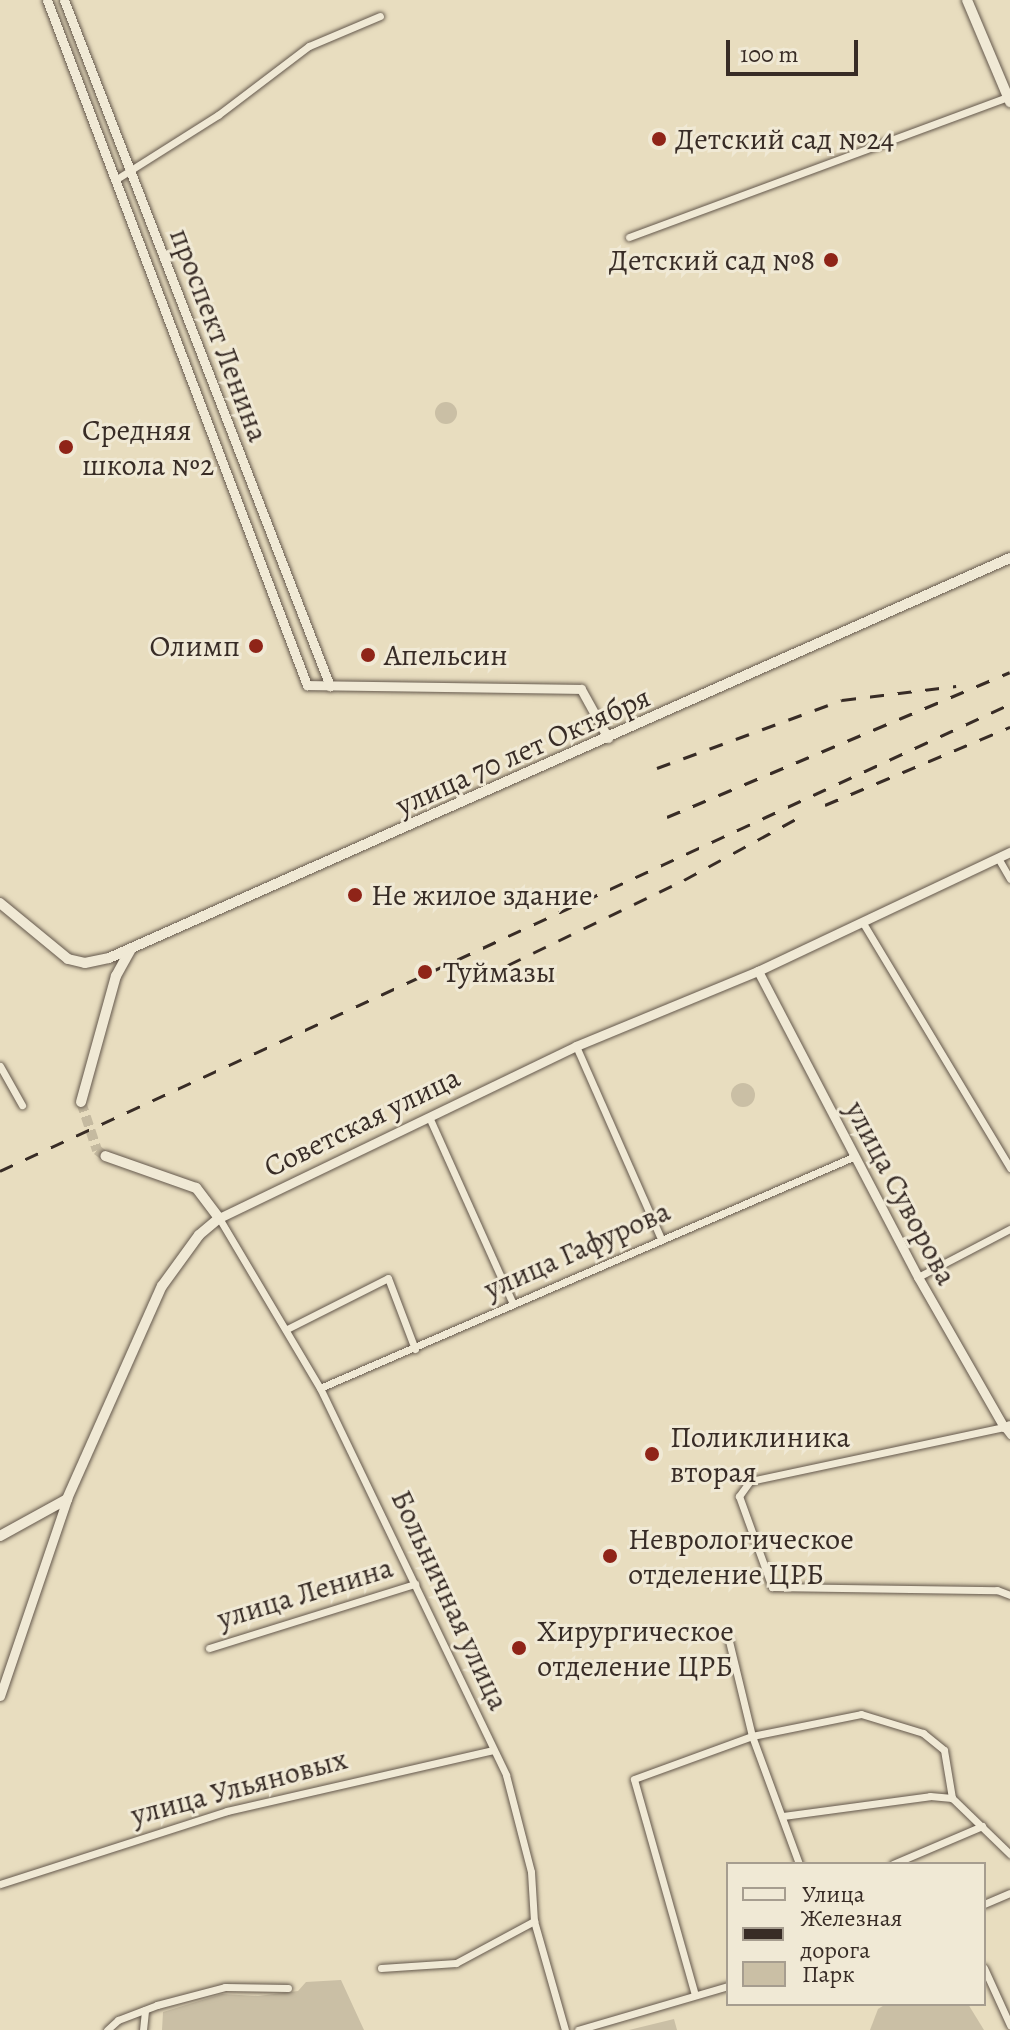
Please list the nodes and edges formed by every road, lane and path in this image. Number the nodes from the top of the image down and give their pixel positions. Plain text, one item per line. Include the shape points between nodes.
1 (47, 0) edge
2 (64, 0) edge
3 (967, 0) edge
4 (380, 16) dead end
5 (1009, 99) edge
6 (131, 173) junction
7 (115, 180) junction
8 (629, 237) dead end
9 (1010, 558) edge
10 (330, 686) junction
11 (608, 738) junction
12 (1010, 852) edge
13 (998, 858) junction
14 (1010, 879) edge
15 (0, 903) edge
16 (863, 923) junction
17 (132, 948) junction
18 (758, 971) junction
19 (576, 1046) junction
20 (0, 1066) edge
21 (81, 1102) tunnel mouth
22 (22, 1105) dead end
23 (429, 1117) junction
24 (105, 1156) tunnel mouth
25 (853, 1157) junction
26 (1010, 1168) edge
27 (219, 1218) junction
28 (1010, 1229) edge
29 (661, 1239) junction
30 (918, 1277) junction
31 (513, 1304) junction
32 (287, 1329) junction
33 (415, 1349) junction
34 (320, 1388) junction
35 (1008, 1429) edge
36 (67, 1499) junction
37 (0, 1536) edge
38 (415, 1584) junction
39 (1010, 1595) edge
40 (729, 1641) dead end
41 (209, 1648) dead end
42 (1, 1692) edge
43 (752, 1736) junction
44 (493, 1750) junction
45 (952, 1798) junction
46 (783, 1816) junction
47 (982, 1826) junction
48 (1010, 1854) edge
49 (798, 1862) edge
50 (898, 1862) edge
51 (0, 1884) edge
52 (1010, 1893) edge
53 (986, 1903) edge
54 (534, 1921) junction
55 (381, 1968) dead end
56 (986, 1972) edge
57 (726, 1987) edge
58 (288, 1988) dead end
59 (695, 1995) junction
60 (145, 2010) junction
61 (1010, 2025) edge
62 (107, 2030) edge
63 (143, 2030) edge
64 (565, 2030) edge
65 (578, 2030) edge

1 - 7 street, проспект Ленина
2 - 6 street, проспект Ленина
3 - 5 main road
4 - 6 street via 309,46
5 - 8 street
6 - 7 street
6 - 10 street, проспект Ленина
7 - 10 street, проспект Ленина via 307,685
9 - 11 main road, улица 70 лет Октября
10 - 11 street via 581,689
11 - 17 main road, улица 70 лет Октября
12 - 13 street, Советская улица
13 - 14 street
13 - 16 street, Советская улица
15 - 17 main road, улица 70 лет Октября via 52,949 85,963
16 - 18 street, Советская улица
16 - 26 street
17 - 21 main road via 116,976
18 - 19 street, Советская улица
18 - 25 street, улица Суворова
19 - 23 street, Советская улица
19 - 29 street
20 - 22 street
23 - 27 street, Советская улица
23 - 31 street
24 - 27 main road via 196,1188
25 - 29 street, улица Гафурова
25 - 30 street, улица Суворова
27 - 32 street, Больничная улица
27 - 36 main road, Советская улица via 199,1235 162,1286
28 - 30 street
29 - 31 street, улица Гафурова
30 - 35 street, улица Суворова
31 - 33 street, улица Гафурова
32 - 33 street via 388,1278
32 - 34 street, Больничная улица
33 - 34 street, улица Гафурова
34 - 38 street, Больничная улица
35 - 39 street via 750,1481 739,1496 772,1587 997,1590
36 - 37 main road
36 - 42 street, Советская улица
38 - 41 street, улица Ленина
38 - 44 street, Больничная улица
40 - 43 street
43 - 45 street via 861,1714 923,1733 944,1750
43 - 46 street
43 - 59 street via 634,1779
44 - 51 street, улица Ульяновых via 227,1811
44 - 54 street, Больничная улица via 506,1775 531,1872
45 - 46 street via 930,1796
45 - 47 street
46 - 49 street
47 - 48 street
47 - 50 street
52 - 53 street
54 - 55 street via 456,1963
54 - 64 street, Больничная улица
56 - 61 street
57 - 59 street
58 - 60 street via 225,1987
59 - 65 street
60 - 62 street
60 - 63 street

